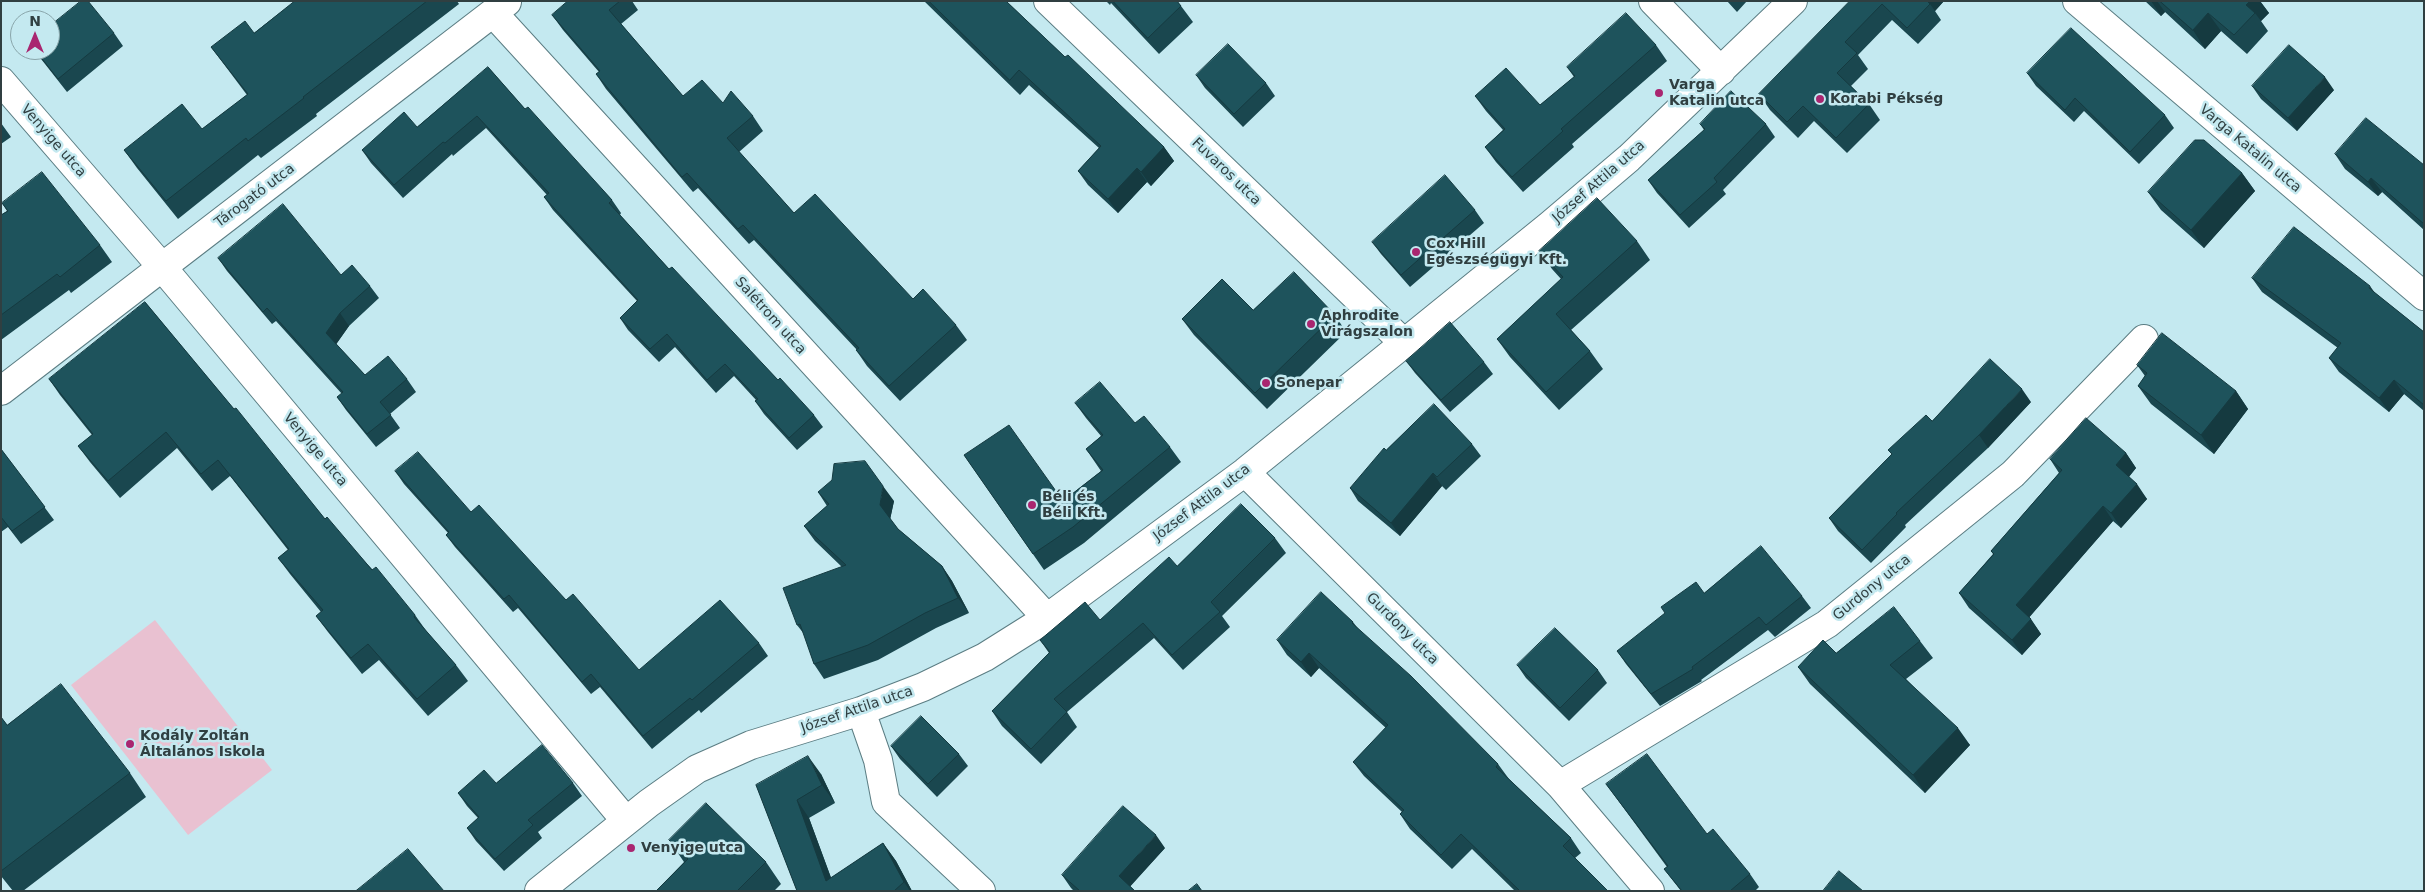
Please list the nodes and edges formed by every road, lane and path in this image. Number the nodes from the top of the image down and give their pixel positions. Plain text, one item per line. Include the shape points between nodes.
1 (1048, 1) edge
2 (1653, 1) edge
3 (1793, 1) edge
4 (2077, 1) edge
5 (501, 7) edge
6 (1721, 71) junction
7 (1, 81) edge
8 (162, 267) junction
9 (2424, 296) edge
10 (2144, 339) dead end
11 (1404, 343) junction
12 (1, 391) edge
13 (1245, 472) junction
14 (1047, 618) junction
15 (861, 711) junction
16 (1560, 785) junction
17 (626, 821) junction
18 (539, 891) edge
19 (981, 891) edge
20 (1650, 891) edge

1 - 11 street, Fuvaros utca
2 - 6 street
3 - 6 street, József Attila utca
4 - 9 street, Varga Katalin utca
5 - 8 street, Tárogató utca
5 - 14 street, Salétrom utca
6 - 11 street, József Attila utca via 1614,170
7 - 8 street, Venyige utca
8 - 12 street, Tárogató utca
8 - 17 street, Venyige utca
10 - 16 street, Gurdony utca via 2013,474 1827,624
11 - 13 street, József Attila utca
13 - 14 street, József Attila utca
13 - 16 street, Gurdony utca
14 - 15 street, József Attila utca via 985,657 923,687
15 - 17 street, József Attila utca via 751,745 697,769
15 - 19 street via 878,760 886,802
16 - 20 street, Gurdony utca
17 - 18 street, József Attila utca

